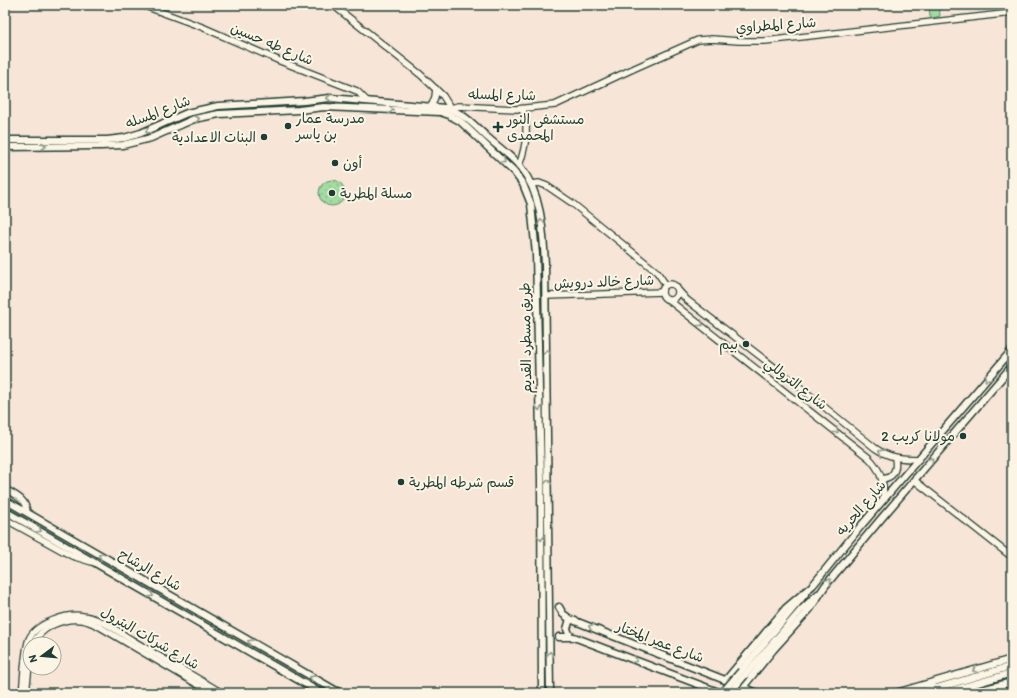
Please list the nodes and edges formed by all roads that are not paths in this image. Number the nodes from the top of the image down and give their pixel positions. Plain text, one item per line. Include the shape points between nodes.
1 (142, 5) edge
2 (333, 5) edge
3 (1012, 13) edge
4 (436, 90) junction
5 (367, 102) junction
6 (555, 105) joint
7 (431, 107) junction
8 (352, 108) joint
9 (448, 109) junction
10 (522, 109) junction
11 (171, 119) junction
12 (161, 124) junction
13 (175, 126) junction
14 (166, 131) junction
15 (5, 140) edge
16 (5, 146) edge
17 (519, 166) junction
18 (531, 184) junction
19 (666, 285) junction
20 (678, 290) junction
21 (662, 292) junction
22 (546, 296) junction
23 (670, 301) junction
24 (1012, 350) edge
25 (1012, 366) edge
26 (895, 458) junction
27 (919, 459) junction
28 (882, 479) junction
29 (914, 480) junction
30 (5, 489) edge
31 (5, 500) edge
32 (883, 500) junction
33 (5, 510) edge
34 (27, 512) junction
35 (5, 518) edge
36 (1012, 557) edge
37 (95, 563) junction
38 (810, 588) junction
39 (559, 607) dead end
40 (570, 619) junction
41 (42, 629) junction
42 (38, 636) edge
43 (570, 636) junction
44 (559, 637) dead end
45 (1012, 659) edge
46 (1012, 666) edge
47 (733, 672) junction
48 (1012, 673) edge
49 (745, 675) junction
50 (28, 676) edge
51 (726, 680) junction
52 (1012, 682) edge
53 (924, 685) junction
54 (743, 687) junction
55 (22, 693) edge
56 (26, 693) edge
57 (212, 693) edge
58 (222, 693) edge
59 (321, 693) edge
60 (340, 693) edge
61 (542, 693) edge
62 (550, 693) edge
63 (719, 693) edge
64 (730, 693) edge
65 (757, 693) edge
66 (896, 693) edge
67 (943, 693) edge
68 (970, 693) edge

1 - 5 street, شارع طه حسين via 357,91
2 - 4 street via 409,65
3 - 6 street, شارع المطراوي via 765,41 698,40
4 - 7 street
4 - 9 street via 446,100
5 - 7 main road, طريق مسطرد القديم
5 -> 11 main road, شارع المسله via 330,98 218,106 194,110
6 - 10 street, شارع المسله
7 - 9 main road, طريق مسطرد القديم
13 -> 8 main road, شارع المسله via 219,114 324,107
8 -> 61 main road, طريق مسطرد القديم via 440,112 453,116 514,172 529,197 536,254
9 - 10 street, شارع المسله via 458,106
9 - 17 main road, طريق مسطرد القديم via 466,117
10 - 17 street via 526,126
11 - 12 main road, شارع المسله
11 - 13 main road via 171,124
12 - 14 main road via 166,127
12 -> 15 main road, شارع المسله via 133,136 107,140
13 - 14 main road, شارع المسله
16 -> 14 main road, شارع المسله via 116,146 143,140
17 - 18 main road, طريق مسطرد القديم
18 - 19 street via 547,186 572,203 656,272
22 -> 18 main road, طريق مسطرد القديم via 541,224 538,203
19 - 20 street via 674,285
19 - 21 street
20 - 23 street via 676,297
26 -> 20 street, شارع التروللي via 875,448 687,300
21 - 22 street, شارع خالد درويش
21 - 23 street via 663,298
62 -> 22 main road, طريق مسطرد القديم
23 -> 28 street, شارع التروللي via 869,458
24 -> 27 main road, شارع الحريه
29 -> 25 main road, شارع الحريه
26 - 27 street, شارع التروللي
26 - 28 street via 894,472
27 - 32 main road, شارع الحريه
28 - 32 street, شارع التروللي
29 - 36 street
49 -> 29 main road, شارع الحريه via 811,599 821,592
30 - 34 street via 22,500
31 - 34 main road, شارع الرشاح
32 - 38 main road, شارع الحريه
33 -> 37 main road, شارع الرشاح
60 -> 34 main road, شارع الرشاح
35 - 37 street via 72,556
37 -> 59 main road, شارع الرشاح
38 - 47 main road, شارع الحريه via 786,608
38 - 49 main road
39 - 40 main road, شارع عمر المختار
40 - 43 main road via 567,626
51 -> 40 main road, شارع عمر المختار
41 - 42 street, شارع شركات البترول
41 - 55 street via 33,634 28,644
41 - 57 street, شارع شركات البترول via 67,621 90,622
41 - 58 street, شارع شركات البترول via 56,620 69,616 81,615 96,620
43 - 44 main road, شارع عمر المختار
43 -> 63 main road, شارع عمر المختار
45 -> 53 main road
46 - 53 main road via 937,688
47 - 49 main road via 737,682 743,683
47 - 51 main road, شارع الحريه
48 - 67 main road
49 - 54 main road
49 - 63 main road, bridge
49 - 64 main road, bridge
50 - 56 street
51 - 54 main road, شارع عمر المختار
52 - 68 main road
53 - 66 main road
54 - 65 main road, شارع عمر المختار

